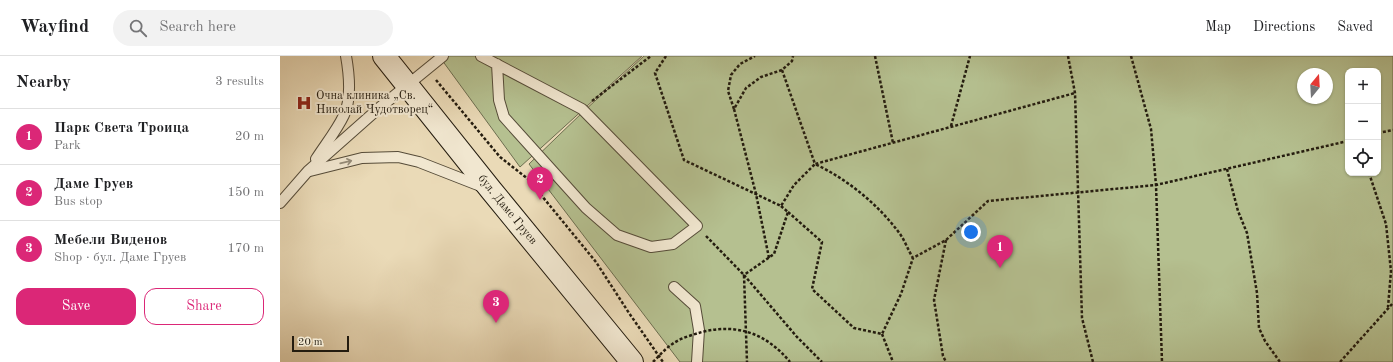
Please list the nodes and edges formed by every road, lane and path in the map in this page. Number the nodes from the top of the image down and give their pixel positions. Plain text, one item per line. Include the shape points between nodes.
1 (346, 56) edge
2 (384, 56) edge
3 (443, 56) edge
4 (481, 56) edge
5 (651, 56) edge
6 (666, 56) edge
7 (755, 56) edge
8 (793, 56) edge
9 (875, 56) edge
10 (970, 56) edge
11 (1068, 56) edge
12 (1132, 56) edge
13 (497, 64) junction
14 (426, 69) junction
15 (782, 70) junction
16 (407, 85) junction
17 (1074, 93) junction
18 (582, 109) junction
19 (734, 109) junction
20 (951, 127) junction
21 (1393, 130) edge
22 (1381, 132) edge
23 (1345, 142) edge
24 (893, 143) junction
25 (815, 164) junction
26 (1228, 169) junction
27 (308, 171) junction
28 (1370, 176) edge
29 (1156, 185) junction
30 (490, 190) junction
31 (1078, 193) junction
32 (756, 194) junction
33 (280, 203) edge
34 (781, 206) junction
35 (788, 212) junction
36 (697, 226) junction
37 (946, 240) junction
38 (769, 258) junction
39 (913, 258) junction
40 (744, 275) junction
41 (674, 287) dead end
42 (1393, 303) edge
43 (1388, 307) junction
44 (882, 334) junction
45 (632, 362) edge
46 (654, 362) edge
47 (663, 362) edge
48 (697, 362) edge
49 (747, 362) edge
50 (790, 362) edge
51 (822, 362) edge
52 (893, 362) edge
53 (946, 362) edge
54 (1093, 362) edge
55 (1162, 362) edge
56 (1280, 362) edge
57 (1340, 362) edge

1 - 27 lane via 349,85 345,114
2 - 16 main road, бул. Даме Груев
3 - 14 lane
4 - 13 lane
5 - 18 path
6 - 32 path via 656,73 684,160
7 - 19 path via 740,64 731,75 728,91
8 - 15 path via 792,61
9 - 24 path
10 - 20 path
11 - 17 path
12 - 29 path via 1151,129
13 - 18 lane
13 - 36 lane via 499,100 504,117 586,208 617,234 651,247 673,244
14 - 16 lane
14 - 47 path via 500,158 528,179 596,262
15 - 19 path via 761,77 746,88
15 - 25 path
16 - 27 lane
16 - 30 main road, бул. Даме Груев
17 - 20 path
17 - 31 path
18 - 36 lane
19 - 32 path
20 - 24 path
21 - 22 path
23 - 26 path
24 - 25 path
25 - 34 path via 794,185
25 - 39 path via 833,172 878,207 900,234
26 - 29 path
26 - 56 path via 1238,211 1247,233 1257,293 1259,328
27 -> 30 lane via 362,158 398,157 419,162
27 - 33 lane
28 - 43 path via 1386,224 1391,271
29 - 31 path
29 - 55 path
30 - 45 main road, бул. Даме Груев
31 - 37 path via 988,202
31 - 54 path via 1082,318
32 - 34 path
32 - 38 path
34 - 35 path
35 - 38 path via 774,254
35 - 44 path via 822,242 812,289 854,328
36 - 40 path
37 - 39 path
37 - 53 path via 934,300
38 - 40 path
39 - 44 path via 901,294
40 - 49 path
40 - 51 path
41 - 48 lane via 696,306 699,330
42 - 43 path
43 - 57 path
44 - 52 path
46 - 50 path, bridge via 671,345 692,334 715,329 738,329 761,338 780,350

